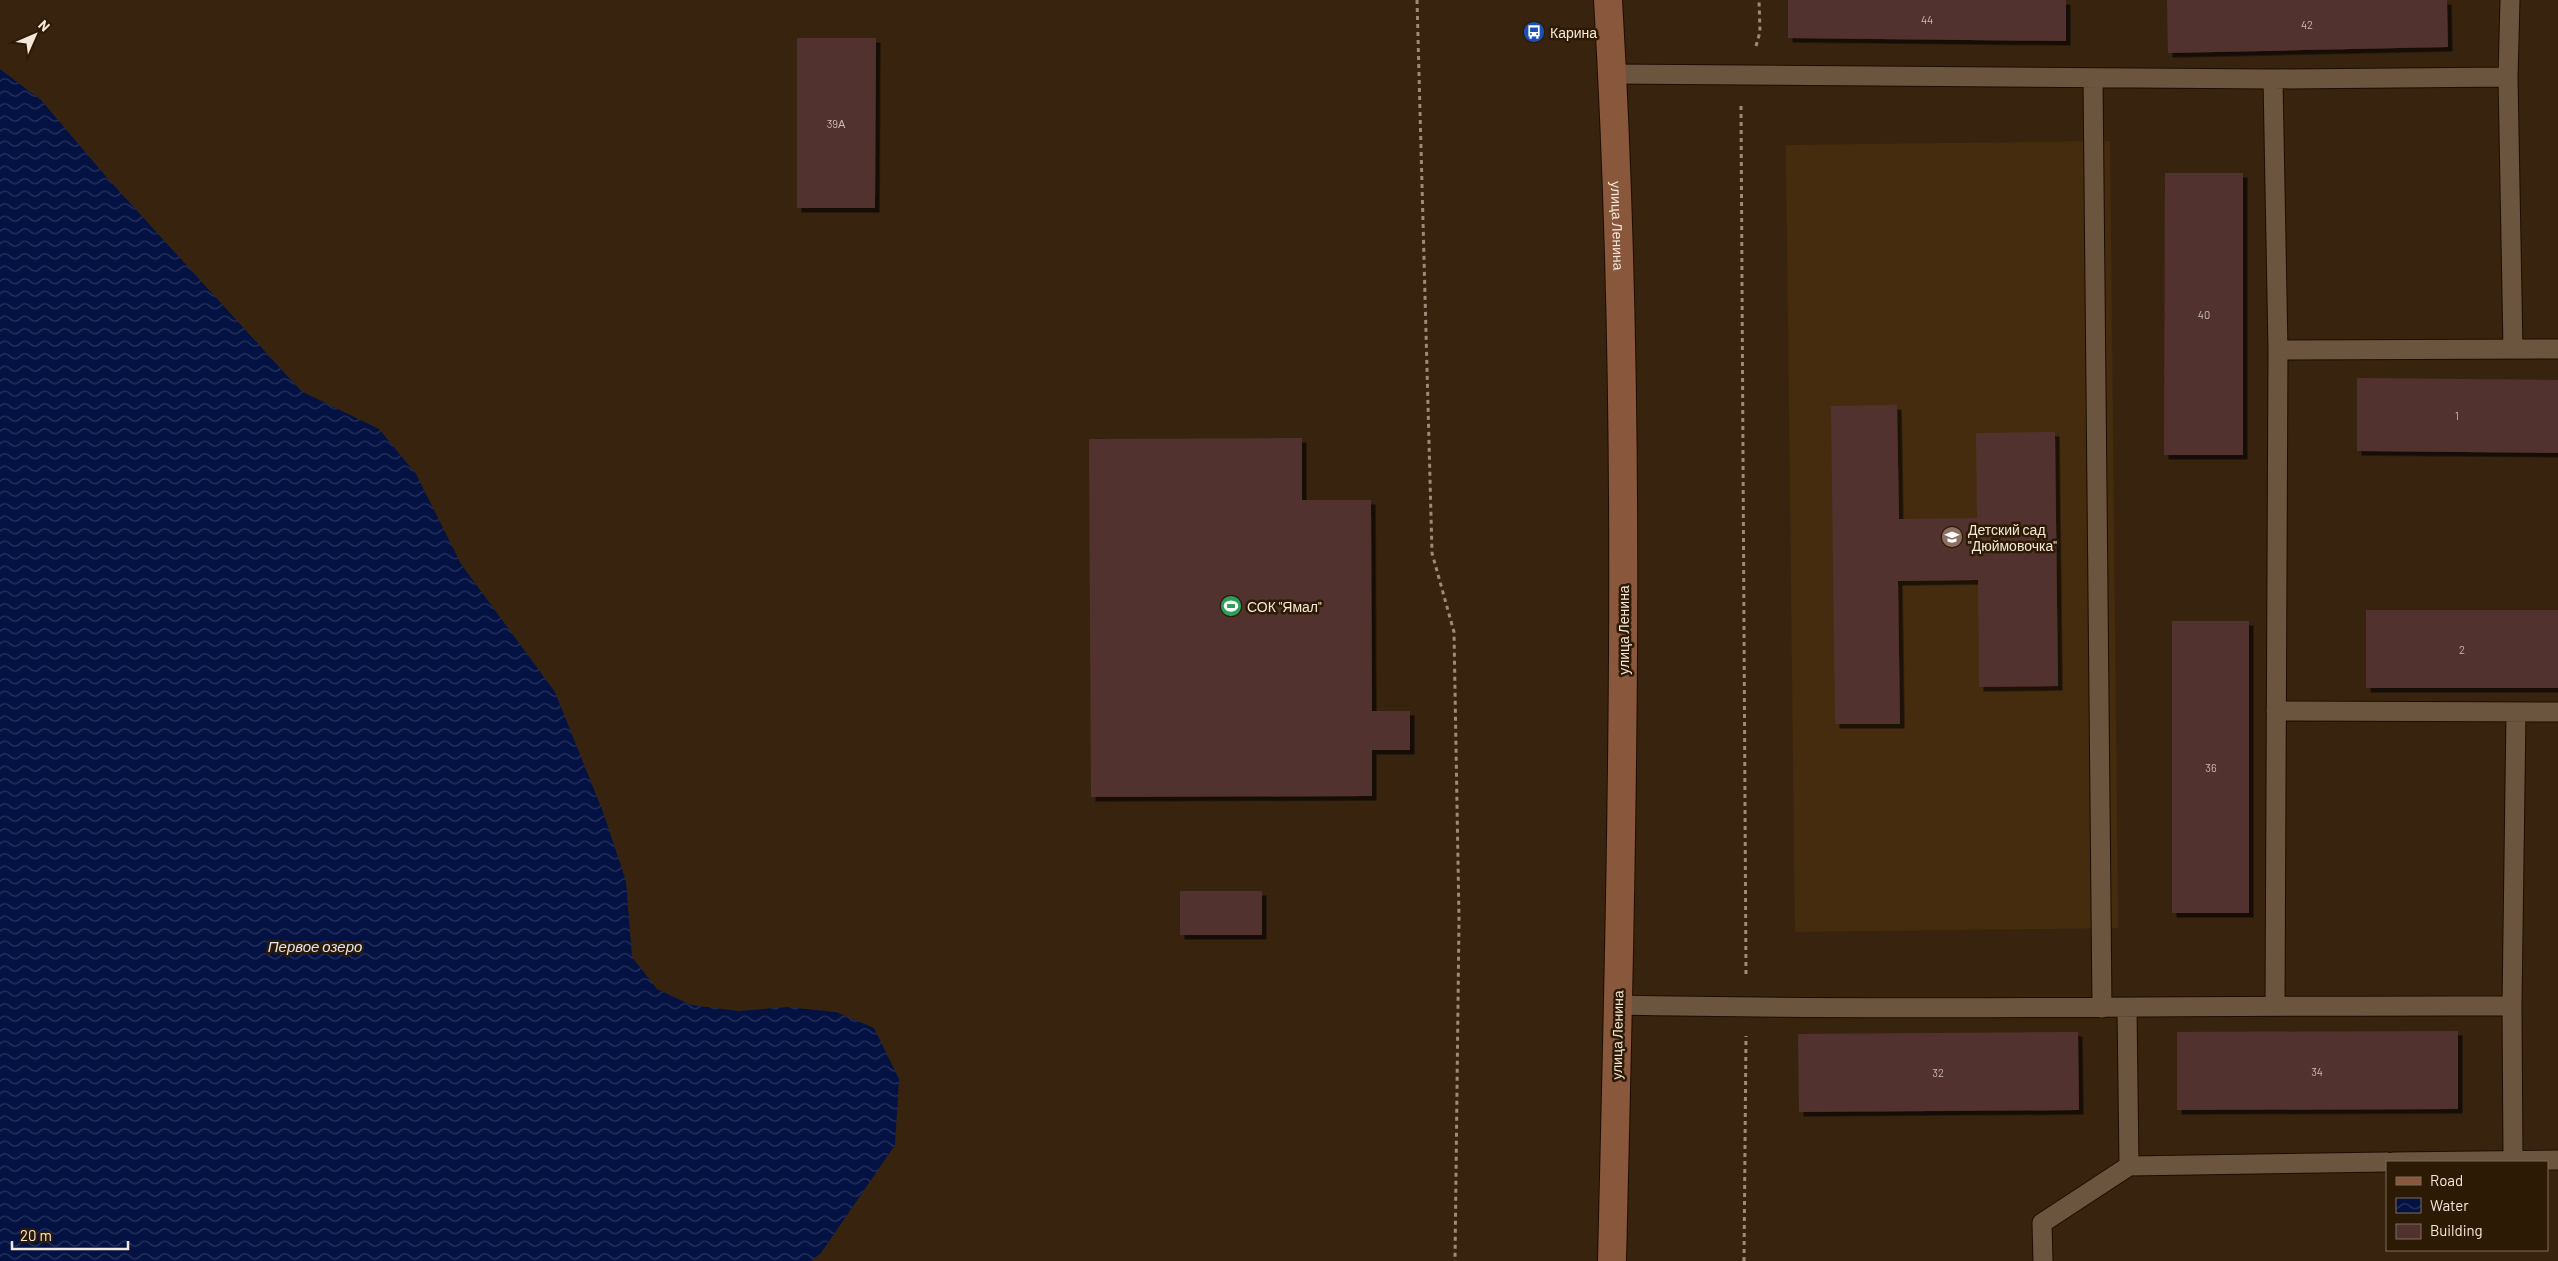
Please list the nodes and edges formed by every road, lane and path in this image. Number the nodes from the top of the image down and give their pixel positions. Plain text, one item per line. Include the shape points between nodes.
1 (1417, 0) edge
2 (1608, 0) edge
3 (1759, 0) edge
4 (2510, 0) edge
5 (1612, 74) junction
6 (1749, 75) junction
7 (2508, 77) junction
8 (2093, 78) junction
9 (2273, 79) junction
10 (2513, 349) junction
11 (2558, 349) edge
12 (2278, 350) junction
13 (2276, 711) junction
14 (2516, 712) junction
15 (2558, 712) edge
16 (1618, 1005) junction
17 (2275, 1005) junction
18 (2512, 1006) junction
19 (1746, 1008) junction
20 (2102, 1008) junction
21 (2127, 1008) junction
22 (2513, 1160) junction
23 (2558, 1160) edge
24 (2453, 1161) edge
25 (2386, 1162) edge
26 (2129, 1166) junction
27 (1454, 1261) edge
28 (1612, 1261) edge
29 (1744, 1261) edge
30 (2043, 1261) edge

1 - 27 path via 1432,554 1454,632 1459,919
2 - 5 main road, улица Ленина
3 - 6 path via 1760,32
4 - 7 lane
5 - 6 lane
5 - 16 main road, улица Ленина via 1620,322 1623,623
6 - 8 lane
6 - 19 path via 1740,106
7 - 9 lane
7 - 10 lane
8 - 9 lane
8 - 20 lane
9 - 12 lane
10 - 11 lane
10 - 12 lane
12 - 13 lane
13 - 14 lane
13 - 17 lane
14 - 15 lane
14 - 18 lane
16 - 19 lane
16 - 28 main road, улица Ленина
17 - 18 lane
17 - 21 lane
18 - 22 lane
19 - 20 lane
19 - 29 path
20 - 21 lane
21 - 26 lane
22 - 23 lane
22 - 24 lane
25 - 26 lane
26 - 30 lane via 2042,1223

